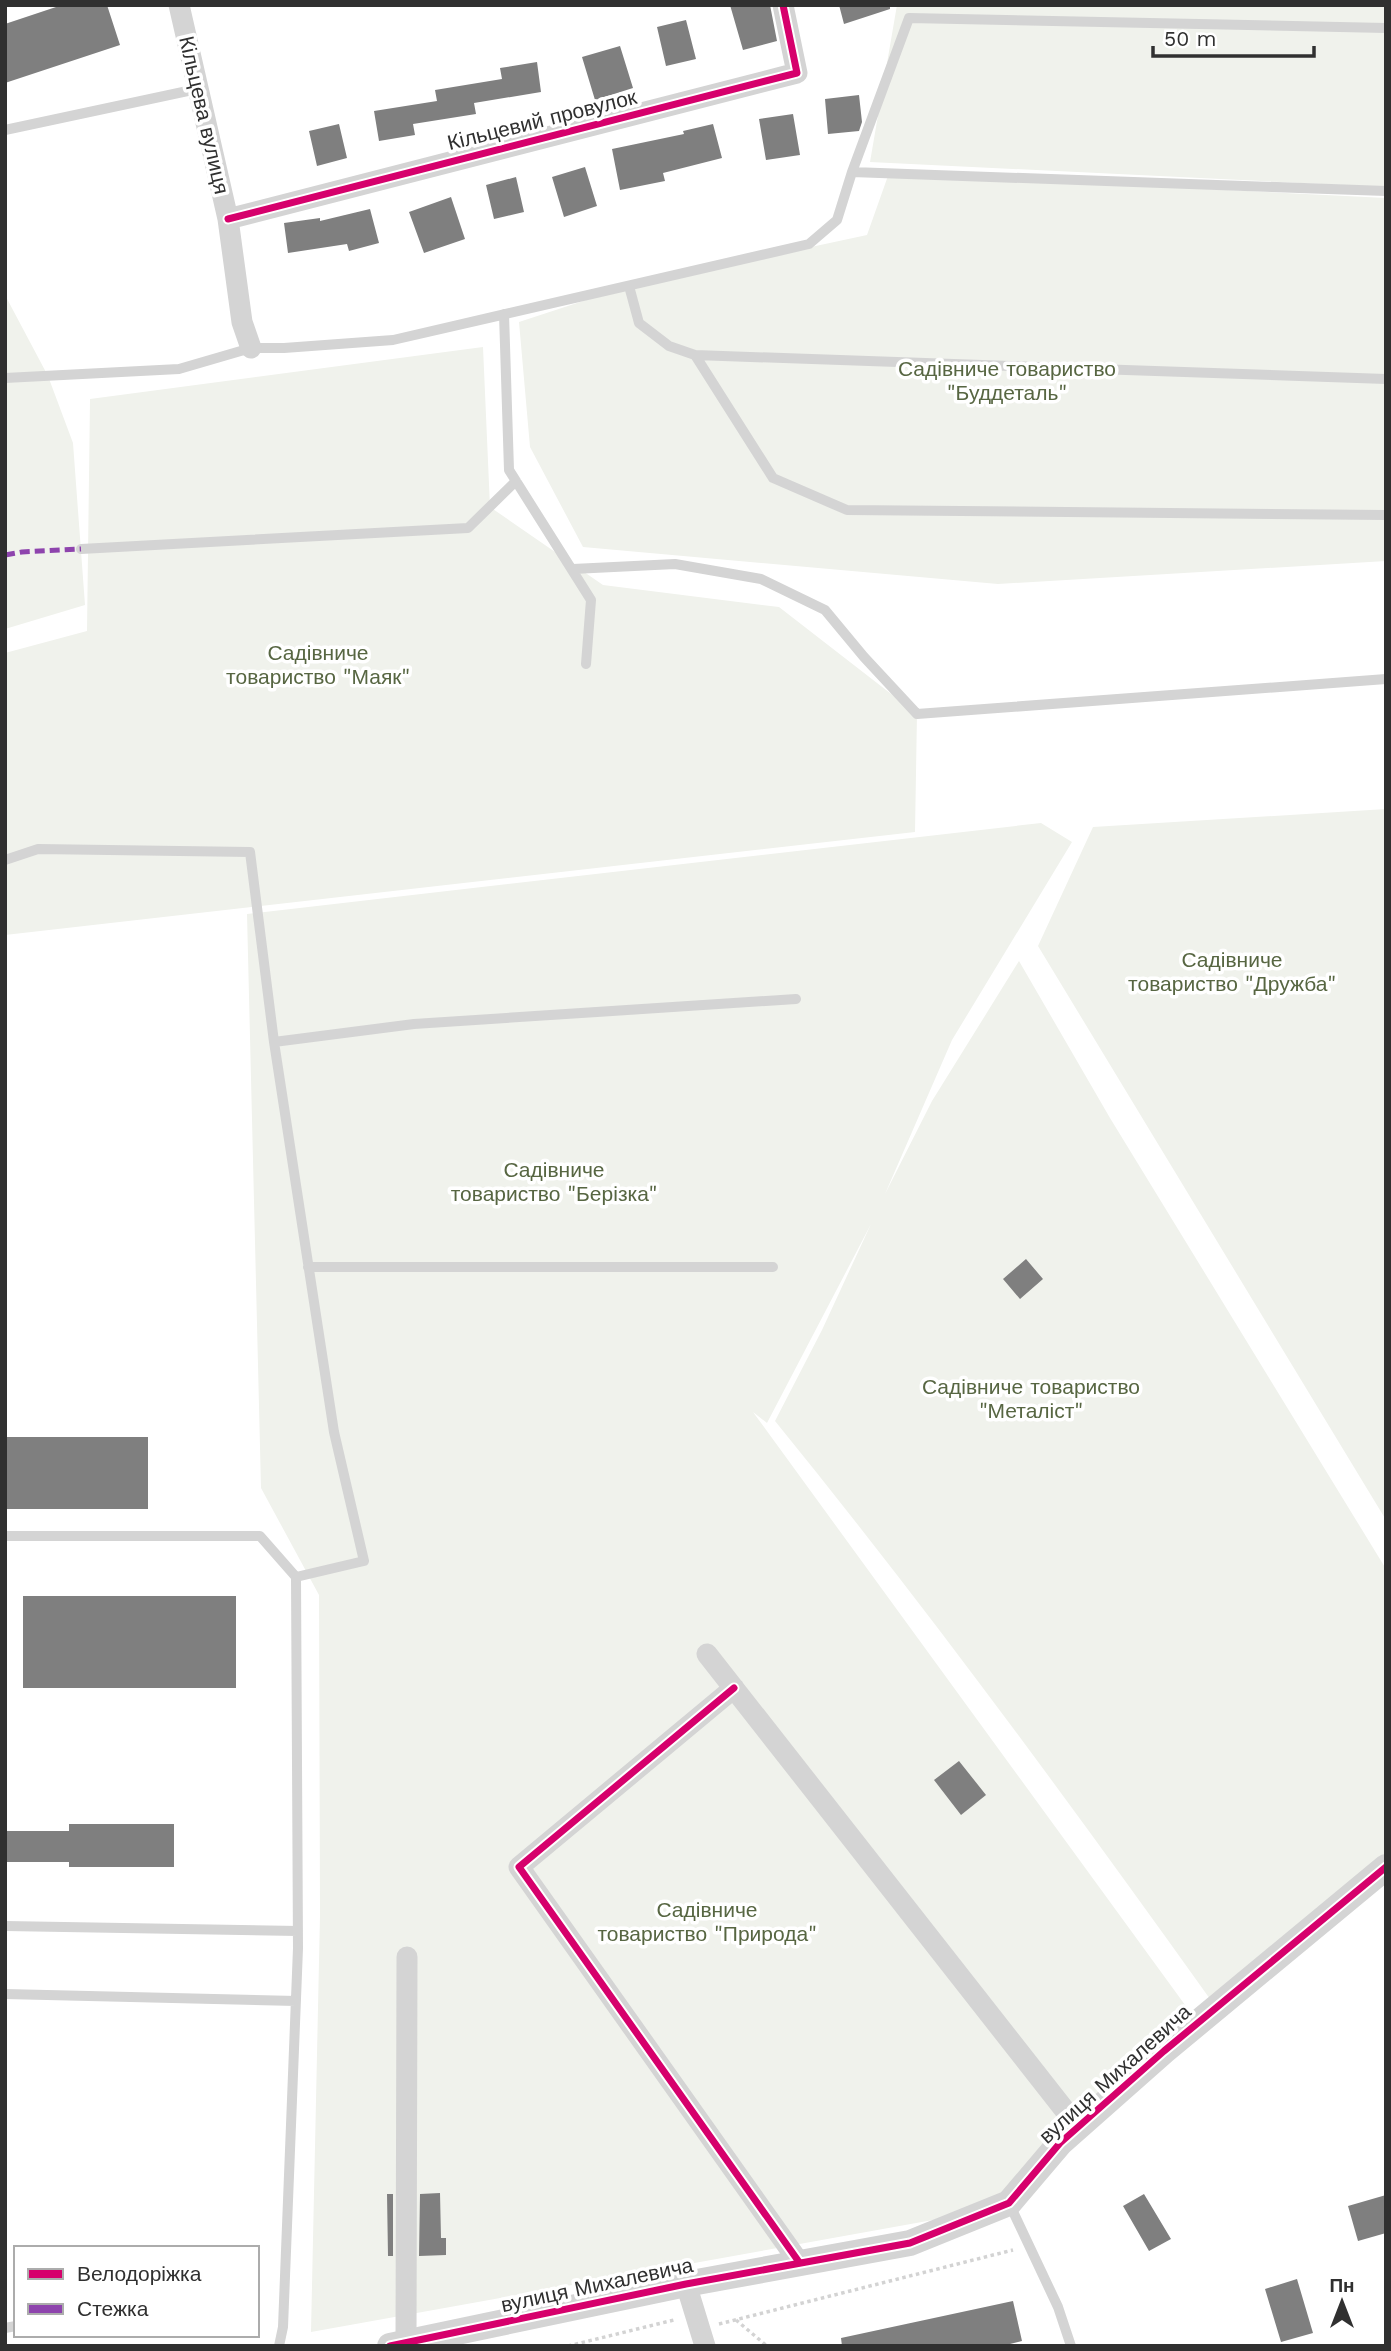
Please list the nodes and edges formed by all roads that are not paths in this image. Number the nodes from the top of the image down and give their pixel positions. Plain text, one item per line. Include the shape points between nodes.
1 (179, 5) edge
2 (783, 5) edge
3 (909, 5) edge
4 (909, 18) junction
5 (1386, 28) edge
6 (197, 89) junction
7 (5, 130) edge
8 (852, 172) junction
9 (1386, 191) edge
10 (228, 219) junction
11 (629, 286) junction
12 (504, 314) junction
13 (251, 348) junction
14 (695, 355) junction
15 (5, 378) edge
16 (1386, 379) edge
17 (516, 481) junction
18 (1386, 515) edge
19 (81, 549) dead end
20 (573, 569) junction
21 (586, 664) dead end
22 (1386, 679) edge
23 (5, 860) edge
24 (796, 999) dead end
25 (274, 1042) junction
26 (308, 1267) junction
27 (773, 1267) dead end
28 (5, 1536) edge
29 (296, 1577) junction
30 (707, 1654) dead end
31 (734, 1688) junction
32 (1386, 1867) edge
33 (5, 1926) edge
34 (298, 1931) junction
35 (407, 1957) dead end
36 (5, 1994) edge
37 (296, 2001) junction
38 (1078, 2127) junction
39 (1009, 2203) junction
40 (799, 2262) junction
41 (686, 2284) junction
42 (700, 2330) edge
43 (398, 2344) edge
44 (279, 2346) edge
45 (1071, 2346) edge

1 - 6 street, Кільцева вулиця
2 - 10 street, Кільцевий провулок via 797,73
3 - 4 lane
4 - 5 lane
4 - 8 lane
6 - 7 lane
6 - 10 street, Кільцева вулиця
8 - 9 lane
8 - 11 lane via 837,220 810,244
10 - 13 street, Кільцева вулиця via 242,322
11 - 12 lane
11 - 14 lane via 639,323 669,346
12 - 13 lane via 393,340
12 - 17 lane via 509,470
13 - 15 lane via 179,369
14 - 16 lane
14 - 18 lane via 773,478 847,510
17 - 19 lane via 468,528
17 - 20 lane
20 - 21 lane via 591,600
20 - 22 lane via 675,564 761,579 825,610 917,714
23 - 25 lane via 38,849 250,852
24 - 25 lane via 414,1024
25 - 26 lane
26 - 27 lane
26 - 29 lane via 334,1432 365,1561
28 - 29 lane via 260,1536
29 - 34 lane
30 - 31 street
31 - 38 street
31 - 40 street via 519,1867
32 - 38 street, вулиця Михалевича
33 - 34 lane
34 - 37 lane
35 - 43 street
36 - 37 lane
37 - 44 lane
38 - 39 street, вулиця Михалевича
39 - 40 street, вулиця Михалевича via 910,2242
39 - 45 lane via 1058,2307
40 - 41 street, вулиця Михалевича
41 - 42 street
41 - 43 street, вулиця Михалевича

